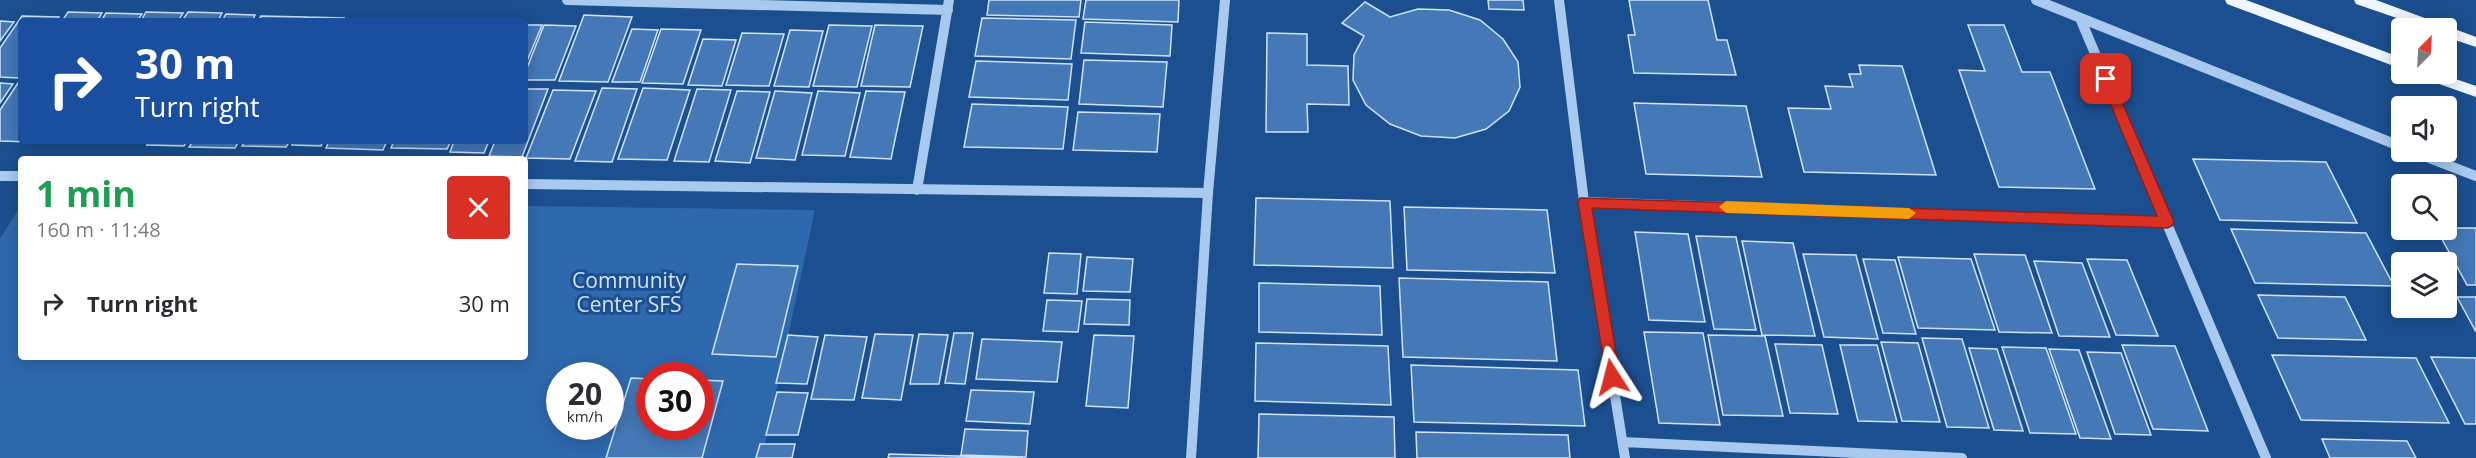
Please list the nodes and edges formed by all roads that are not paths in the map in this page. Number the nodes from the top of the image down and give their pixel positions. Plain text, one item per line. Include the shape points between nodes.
1 (567, 0) edge
2 (1225, 0) edge
3 (1559, 0) edge
4 (2036, 0) edge
5 (2232, 0) edge
6 (2361, 0) edge
7 (949, 5) edge
8 (2080, 18) junction
9 (2411, 18) edge
10 (2457, 35) edge
11 (2476, 42) edge
12 (2391, 60) edge
13 (2454, 84) edge
14 (2476, 92) edge
15 (2391, 143) edge
16 (2440, 162) edge
17 (0, 176) edge
18 (18, 176) edge
19 (2476, 176) edge
20 (528, 184) edge
21 (917, 190) junction
22 (1208, 193) junction
23 (1584, 202) junction
24 (2167, 222) junction
25 (1623, 442) junction
26 (1191, 458) edge
27 (1625, 458) edge
28 (1962, 458) edge
29 (2266, 458) edge

1 - 7 street
2 - 22 street
3 - 23 street
4 - 8 street
5 - 12 main road
6 - 9 main road
7 - 21 street
8 - 15 street
8 - 24 street
10 - 11 main road
13 - 14 main road
16 - 19 street
17 - 18 street
20 - 21 street
21 - 22 street
22 - 26 street
23 - 24 street
23 - 25 street
24 - 29 street
25 - 27 street
25 - 28 street

